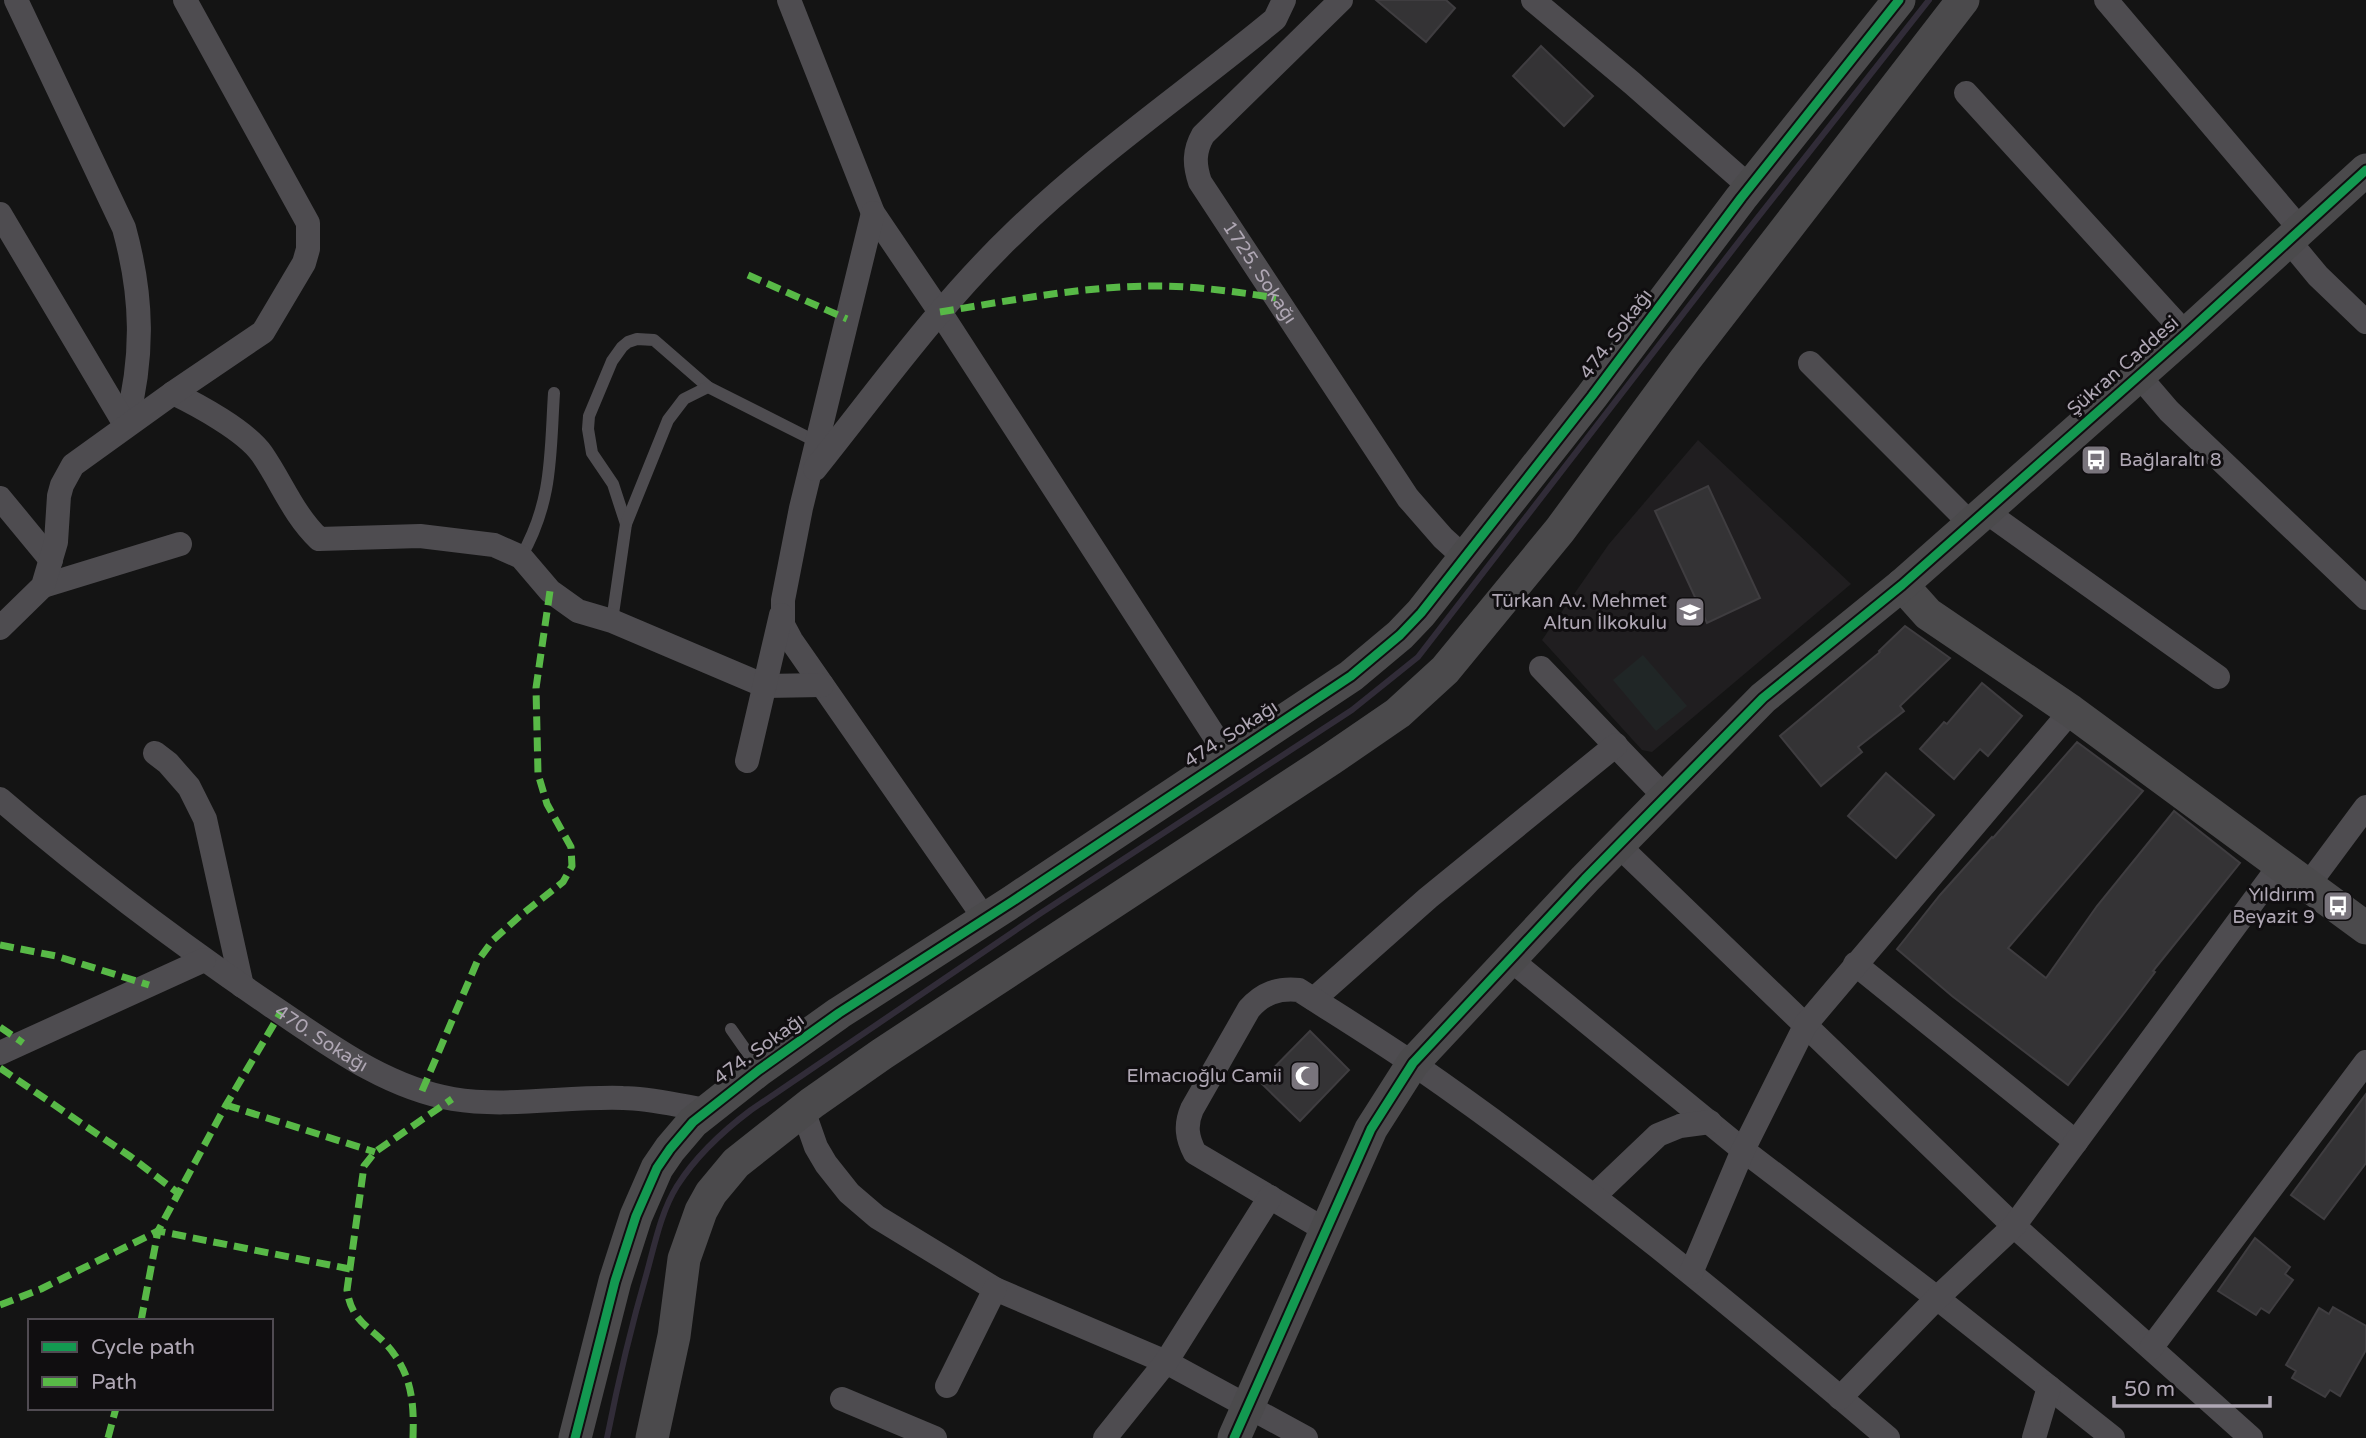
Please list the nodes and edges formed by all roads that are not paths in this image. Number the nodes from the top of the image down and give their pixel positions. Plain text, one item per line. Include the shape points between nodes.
1 (16, 0) edge
2 (185, 0) edge
3 (789, 0) edge
4 (1284, 0) edge
5 (1341, 0) edge
6 (1533, 0) edge
7 (1963, 0) edge
8 (2106, 0) edge
9 (1890, 3) edge
10 (1966, 93) dead end
11 (2366, 170) edge
12 (1750, 187) junction
13 (873, 213) junction
14 (0, 214) edge
15 (2295, 236) junction
16 (940, 312) junction
17 (2366, 323) edge
18 (2186, 334) junction
19 (1811, 363) dead end
20 (2138, 376) junction
21 (708, 387) junction
22 (173, 393) junction
23 (554, 393) dead end
24 (126, 426) junction
25 (817, 442) junction
26 (809, 476) junction
27 (0, 498) edge
28 (1978, 518) junction
29 (626, 524) junction
30 (180, 544) dead end
31 (522, 557) junction
32 (1465, 558) junction
33 (51, 560) junction
34 (1902, 585) junction
35 (43, 586) junction
36 (2366, 598) edge
37 (782, 613) junction
38 (612, 621) junction
39 (0, 628) edge
40 (1541, 668) dead end
41 (2218, 677) dead end
42 (822, 685) junction
43 (765, 686) junction
44 (2071, 712) junction
45 (1616, 745) junction
46 (155, 753) dead end
47 (1228, 757) junction
48 (747, 761) dead end
49 (1665, 797) junction
50 (0, 799) edge
51 (2366, 807) edge
52 (1618, 845) junction
53 (2280, 865) junction
54 (2308, 885) junction
55 (985, 919) junction
56 (2366, 928) edge
57 (1510, 959) junction
58 (204, 960) junction
59 (1855, 964) junction
60 (242, 986) junction
61 (1314, 999) junction
62 (1806, 1024) junction
63 (731, 1029) dead end
64 (0, 1053) edge
65 (2366, 1062) edge
66 (1413, 1063) junction
67 (759, 1070) junction
68 (707, 1110) junction
69 (803, 1110) junction
70 (1710, 1122) junction
71 (2076, 1142) junction
72 (1743, 1150) junction
73 (1594, 1196) junction
74 (1270, 1197) junction
75 (2014, 1226) junction
76 (1327, 1231) junction
77 (1691, 1273) junction
78 (995, 1289) junction
79 (1937, 1298) junction
80 (2151, 1348) junction
81 (1166, 1362) junction
82 (947, 1386) dead end
83 (2049, 1387) junction
84 (1840, 1398) junction
85 (842, 1399) dead end
86 (1248, 1408) junction
87 (1862, 1429) edge
88 (575, 1438) edge
89 (652, 1438) edge
90 (935, 1438) edge
91 (1105, 1438) edge
92 (1234, 1438) edge
93 (1306, 1438) edge
94 (1888, 1438) edge
95 (2035, 1438) edge
96 (2113, 1438) edge
97 (2251, 1438) edge

1 - 24 street via 124,228 131,253 140,334
2 - 22 street via 308,223 309,236 304,262 263,332
3 - 13 street
4 - 16 street via 1275,19 1054,195
5 - 32 street, 1725. Sokağı via 1203,135 1196,151 1196,172 1401,488 1423,518
6 - 12 street
7 - 69 street via 1560,530 1430,685 1341,753 953,1006
8 - 15 street
9 - 12 street, 474. Sokağı
10 - 18 street
11 - 15 street, Şükran Caddesi
12 - 32 street, 474. Sokağı
13 - 16 street
13 - 25 street
14 - 24 street
15 - 17 street via 2318,276
15 - 18 street, Şükran Caddesi
16 - 26 street
16 - 47 street
18 - 20 street, Şükran Caddesi
19 - 28 street
20 - 28 street, Şükran Caddesi
20 - 36 street
21 - 25 lane
21 - 29 lane via 684,400 668,420
21 - 29 lane via 653,340 636,339 616,353 589,416 588,429 592,453 613,484
22 - 24 street
22 - 31 street via 226,424 260,451 299,518 319,539 420,536 494,545
23 - 31 lane via 546,499
24 - 33 street via 82,457 67,475 59,496
25 - 26 street
26 - 37 street
27 - 33 street
28 - 34 street, Şükran Caddesi
28 - 41 street
29 - 38 lane
30 - 35 street
31 - 38 street via 563,602
32 - 47 street, 474. Sokağı via 1421,614 1378,655
33 - 35 street
34 - 44 street via 1928,614
34 - 49 street, Şükran Caddesi via 1763,698
35 - 39 street
37 - 42 street via 786,633
37 - 43 street
38 - 43 street
40 - 45 street
42 - 43 street
42 - 55 street
43 - 48 street
44 - 53 street
44 - 59 street
45 - 49 street
45 - 61 street via 1438,890
46 - 60 street via 189,787 205,819
47 - 55 street, 474. Sokağı
49 - 52 street, Şükran Caddesi
50 - 58 street, 470. Sokağı via 98,881
51 - 54 street
52 - 57 street, Şükran Caddesi
52 - 62 street
53 - 54 street
53 - 71 street
54 - 56 street
55 - 67 street, 474. Sokağı
57 - 66 street, Şükran Caddesi
57 - 70 street
58 - 60 street, 470. Sokağı
58 - 64 street
59 - 62 street
59 - 71 street
60 - 68 street, 470. Sokağı via 367,1068 429,1093 475,1102 624,1098
61 - 66 street
61 - 74 street via 1289,989 1255,1002 1188,1117 1195,1153
62 - 72 street
62 - 75 street
63 - 67 lane
65 - 80 street
66 - 73 street
66 - 76 street, Şükran Caddesi via 1371,1129
67 - 68 street, 474. Sokağı
68 - 88 street, 474. Sokağı via 657,1168 636,1216
69 - 78 street via 816,1147 855,1200
69 - 89 street via 736,1163 701,1211 684,1259 674,1336
70 - 72 street
70 - 73 street via 1658,1135
71 - 75 street
72 - 77 street
72 - 79 street
73 - 77 street
74 - 76 street
74 - 81 street
75 - 79 street
75 - 80 street
76 - 86 street, Şükran Caddesi
77 - 84 street
78 - 81 street
78 - 82 street
79 - 83 street
79 - 84 street
80 - 97 street
81 - 86 street
81 - 91 street
83 - 95 street
83 - 96 street
84 - 87 street
85 - 90 street
86 - 92 street, Şükran Caddesi
86 - 93 street
87 - 94 street

